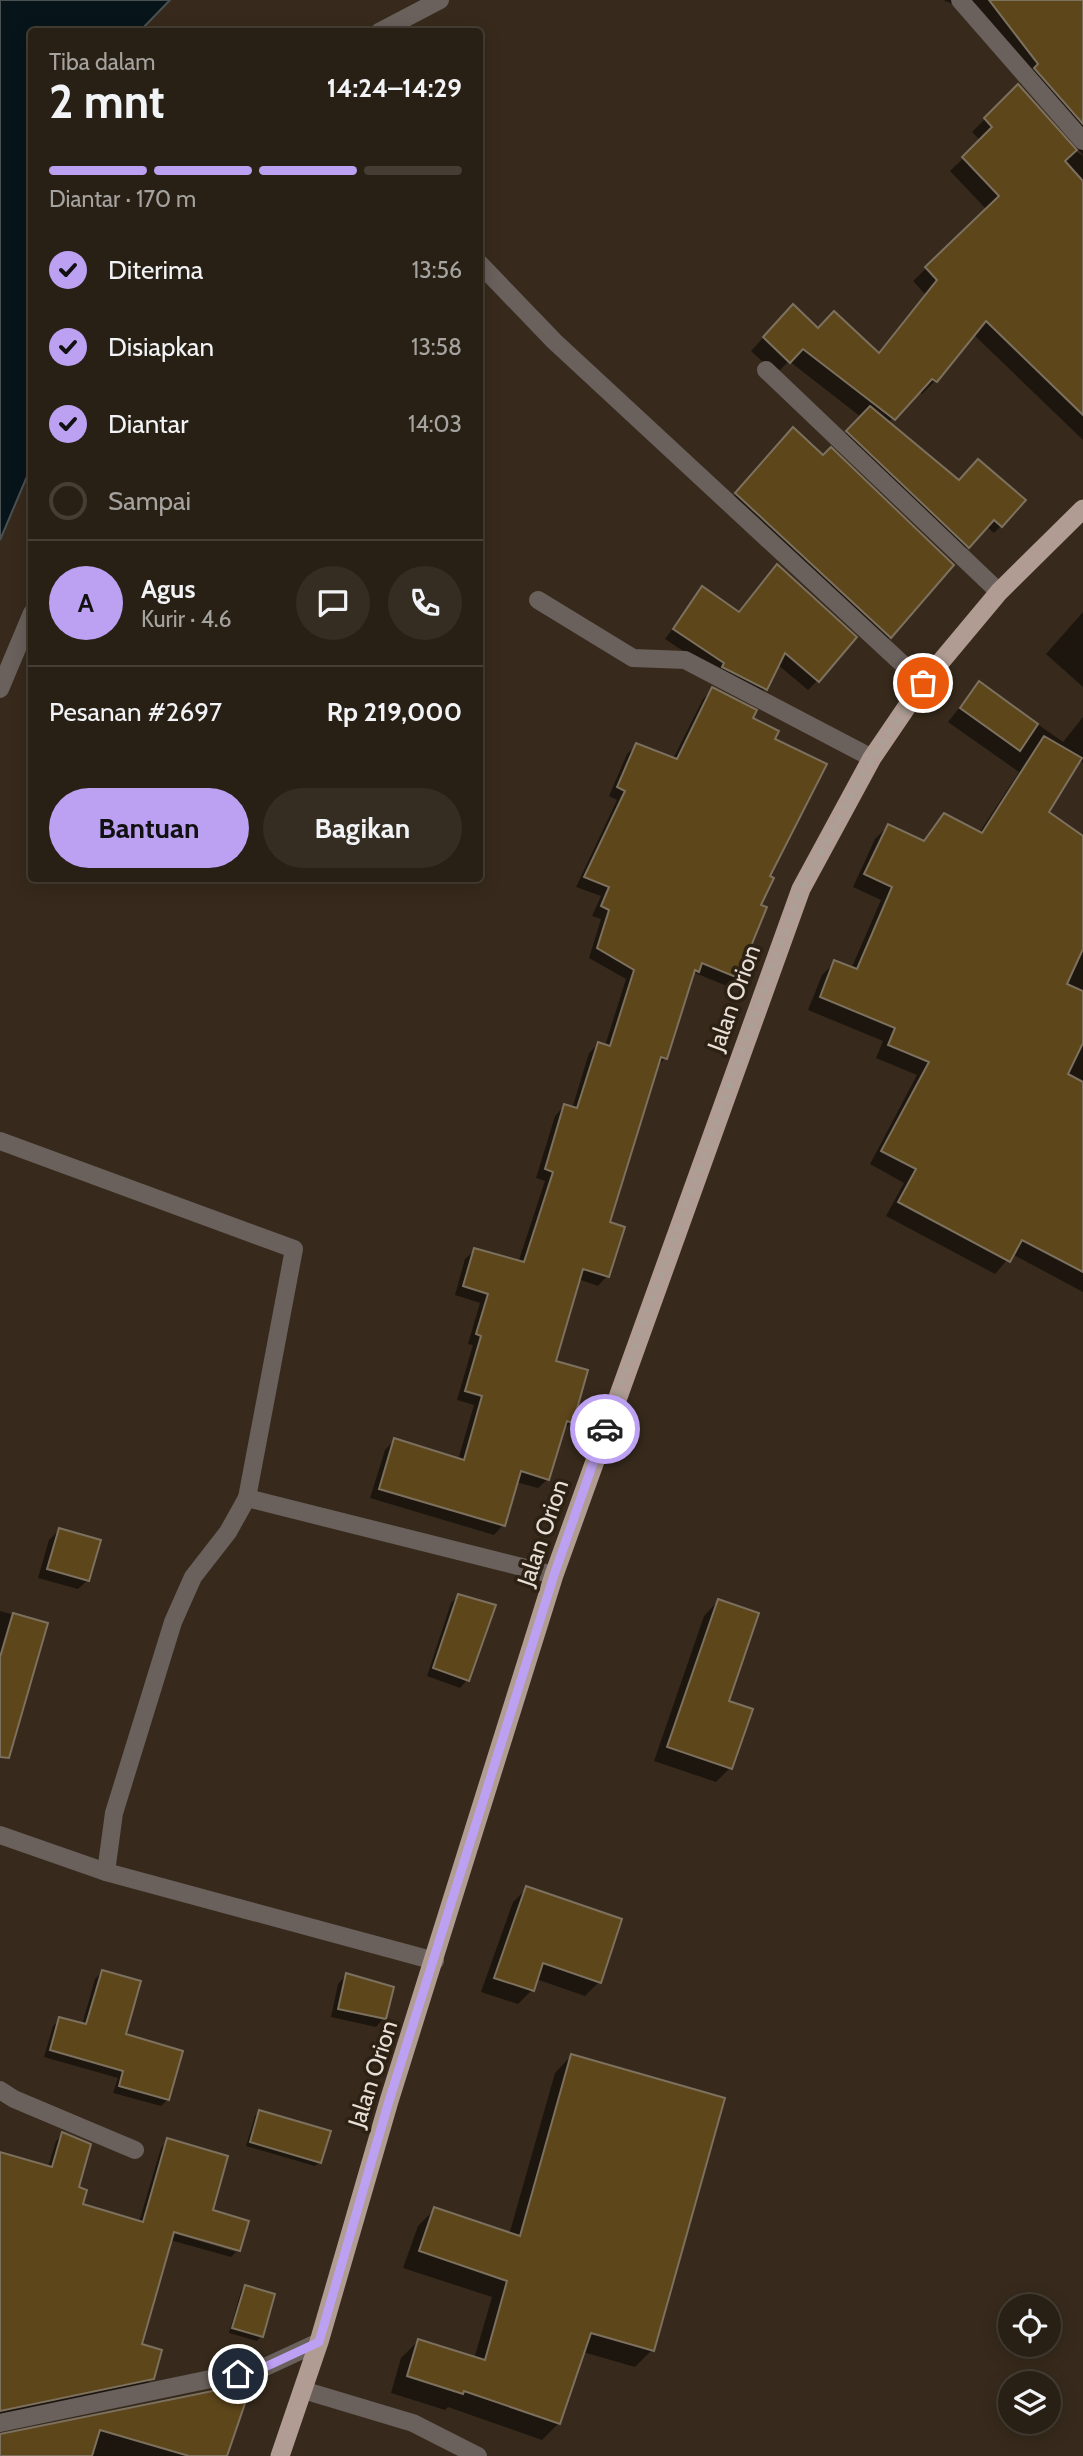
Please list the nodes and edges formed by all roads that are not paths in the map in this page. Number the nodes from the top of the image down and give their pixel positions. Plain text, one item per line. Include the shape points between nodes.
1 (440, 0) edge
2 (960, 0) edge
3 (387, 28) edge
4 (1083, 141) edge
5 (483, 267) edge
6 (766, 370) dead end
7 (1083, 509) edge
8 (999, 593) junction
9 (538, 600) dead end
10 (28, 622) edge
11 (923, 683) junction
12 (0, 689) edge
13 (872, 758) junction
14 (0, 1141) edge
15 (247, 1498) junction
16 (554, 1575) junction
17 (0, 1835) edge
18 (106, 1872) junction
19 (435, 1961) junction
20 (0, 2090) edge
21 (135, 2150) dead end
22 (319, 2342) junction
23 (303, 2390) junction
24 (0, 2423) edge
25 (279, 2456) edge
26 (478, 2456) edge

1 - 3 street
2 - 4 street
5 - 11 street via 554,341
6 - 8 street
7 - 8 highway, Jalan Orion
8 - 11 highway, Jalan Orion
9 - 13 street via 634,658 685,660
10 - 12 street
11 - 13 highway, Jalan Orion
13 - 16 highway, Jalan Orion via 801,889
14 - 15 street via 294,1249
15 - 16 street
15 - 18 street via 228,1532 193,1577 173,1622 114,1813
16 - 19 highway, Jalan Orion
17 - 18 street
18 - 19 street
19 - 22 highway, Jalan Orion
20 - 21 street
22 - 23 highway, Jalan Orion
22 - 24 street via 263,2368
23 - 25 highway, Jalan Orion
23 - 26 street via 413,2423

